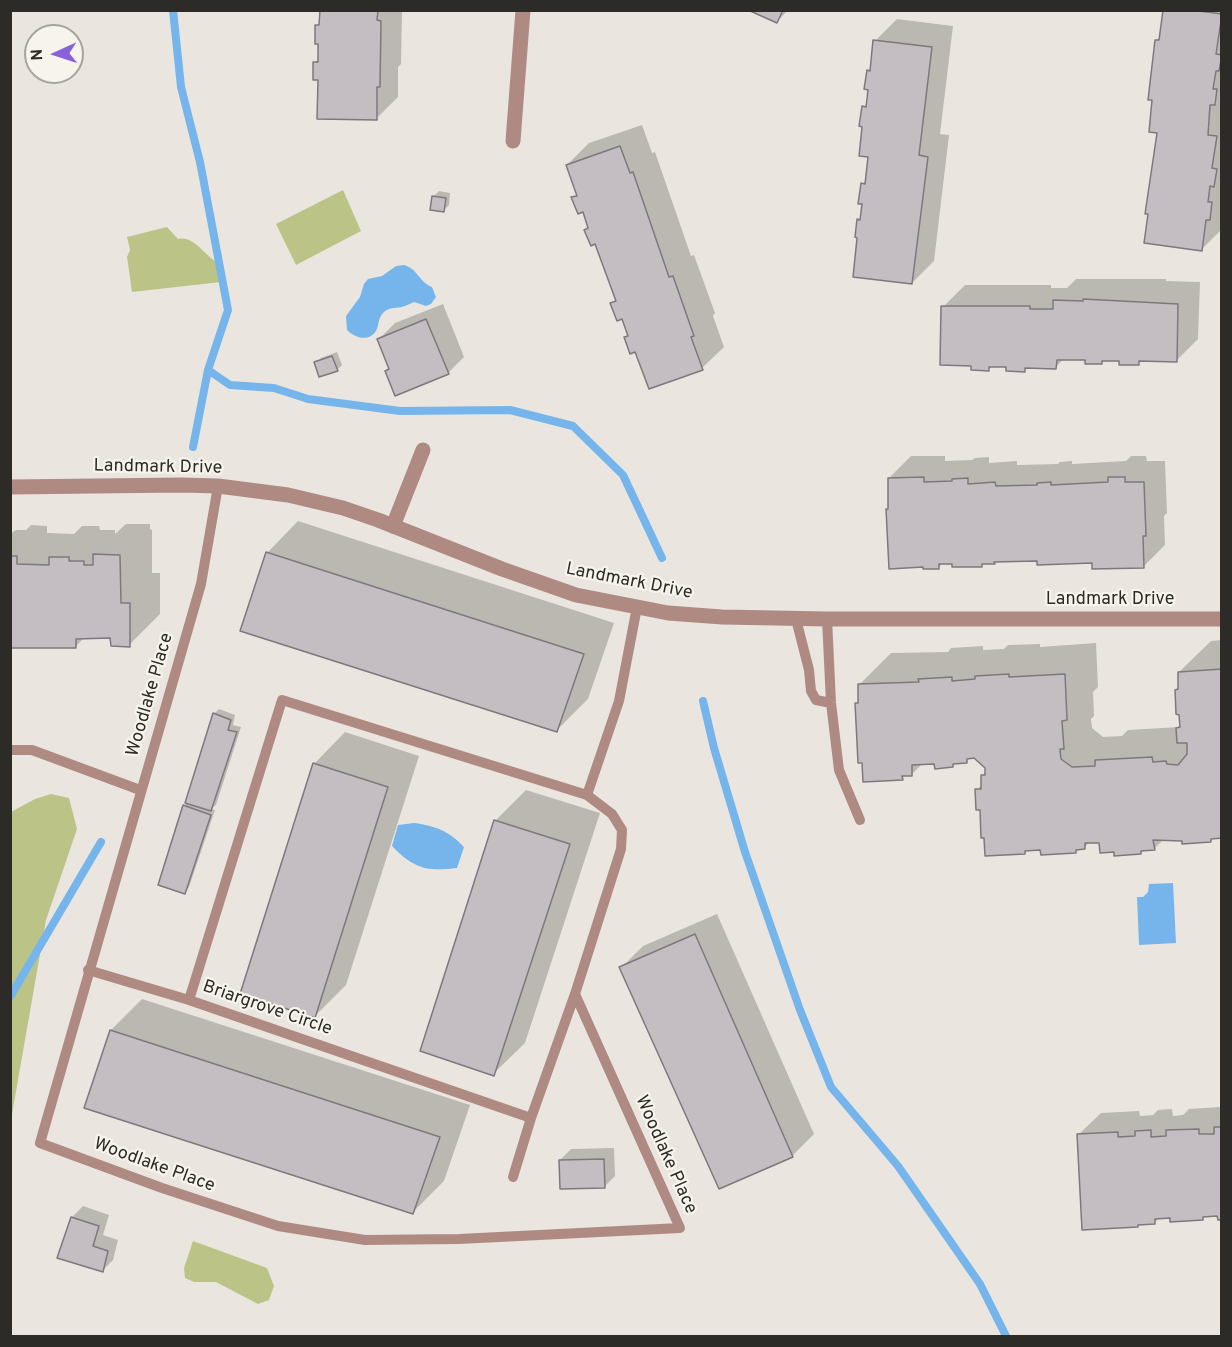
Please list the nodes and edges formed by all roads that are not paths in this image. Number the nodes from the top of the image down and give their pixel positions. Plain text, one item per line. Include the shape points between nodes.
1 (523, 10) edge
2 (513, 141) dead end
3 (423, 450) dead end
4 (218, 486) junction
5 (10, 487) edge
6 (393, 526) junction
7 (637, 607) junction
8 (796, 619) junction
9 (827, 619) junction
10 (1221, 620) edge
11 (831, 703) junction
12 (10, 750) edge
13 (140, 790) junction
14 (587, 795) junction
15 (860, 820) dead end
16 (88, 970) junction
17 (575, 994) junction
18 (189, 1000) junction
19 (531, 1118) junction
20 (513, 1177) dead end

1 - 2 street
3 - 6 street
4 - 5 street, Landmark Drive
4 - 6 street, Landmark Drive via 315,500
4 - 13 lane, Woodlake Place via 201,584
6 - 7 street, Landmark Drive via 576,595
7 - 8 street, Landmark Drive via 668,613
7 - 14 lane via 619,701
8 - 9 street, Landmark Drive
8 - 11 lane via 811,691 816,700
9 - 10 street, Landmark Drive
9 - 11 lane
11 - 15 lane via 839,770
12 - 13 lane via 32,750
13 - 16 lane, Woodlake Place
14 - 17 lane, Briargrove Circle via 612,814 622,830 621,849
14 - 18 lane, Briargrove Circle via 282,700
16 - 17 lane, Woodlake Place via 40,1143 278,1226 365,1240 680,1228
16 - 18 lane
17 - 19 lane, Briargrove Circle
18 - 19 lane, Briargrove Circle
19 - 20 lane

